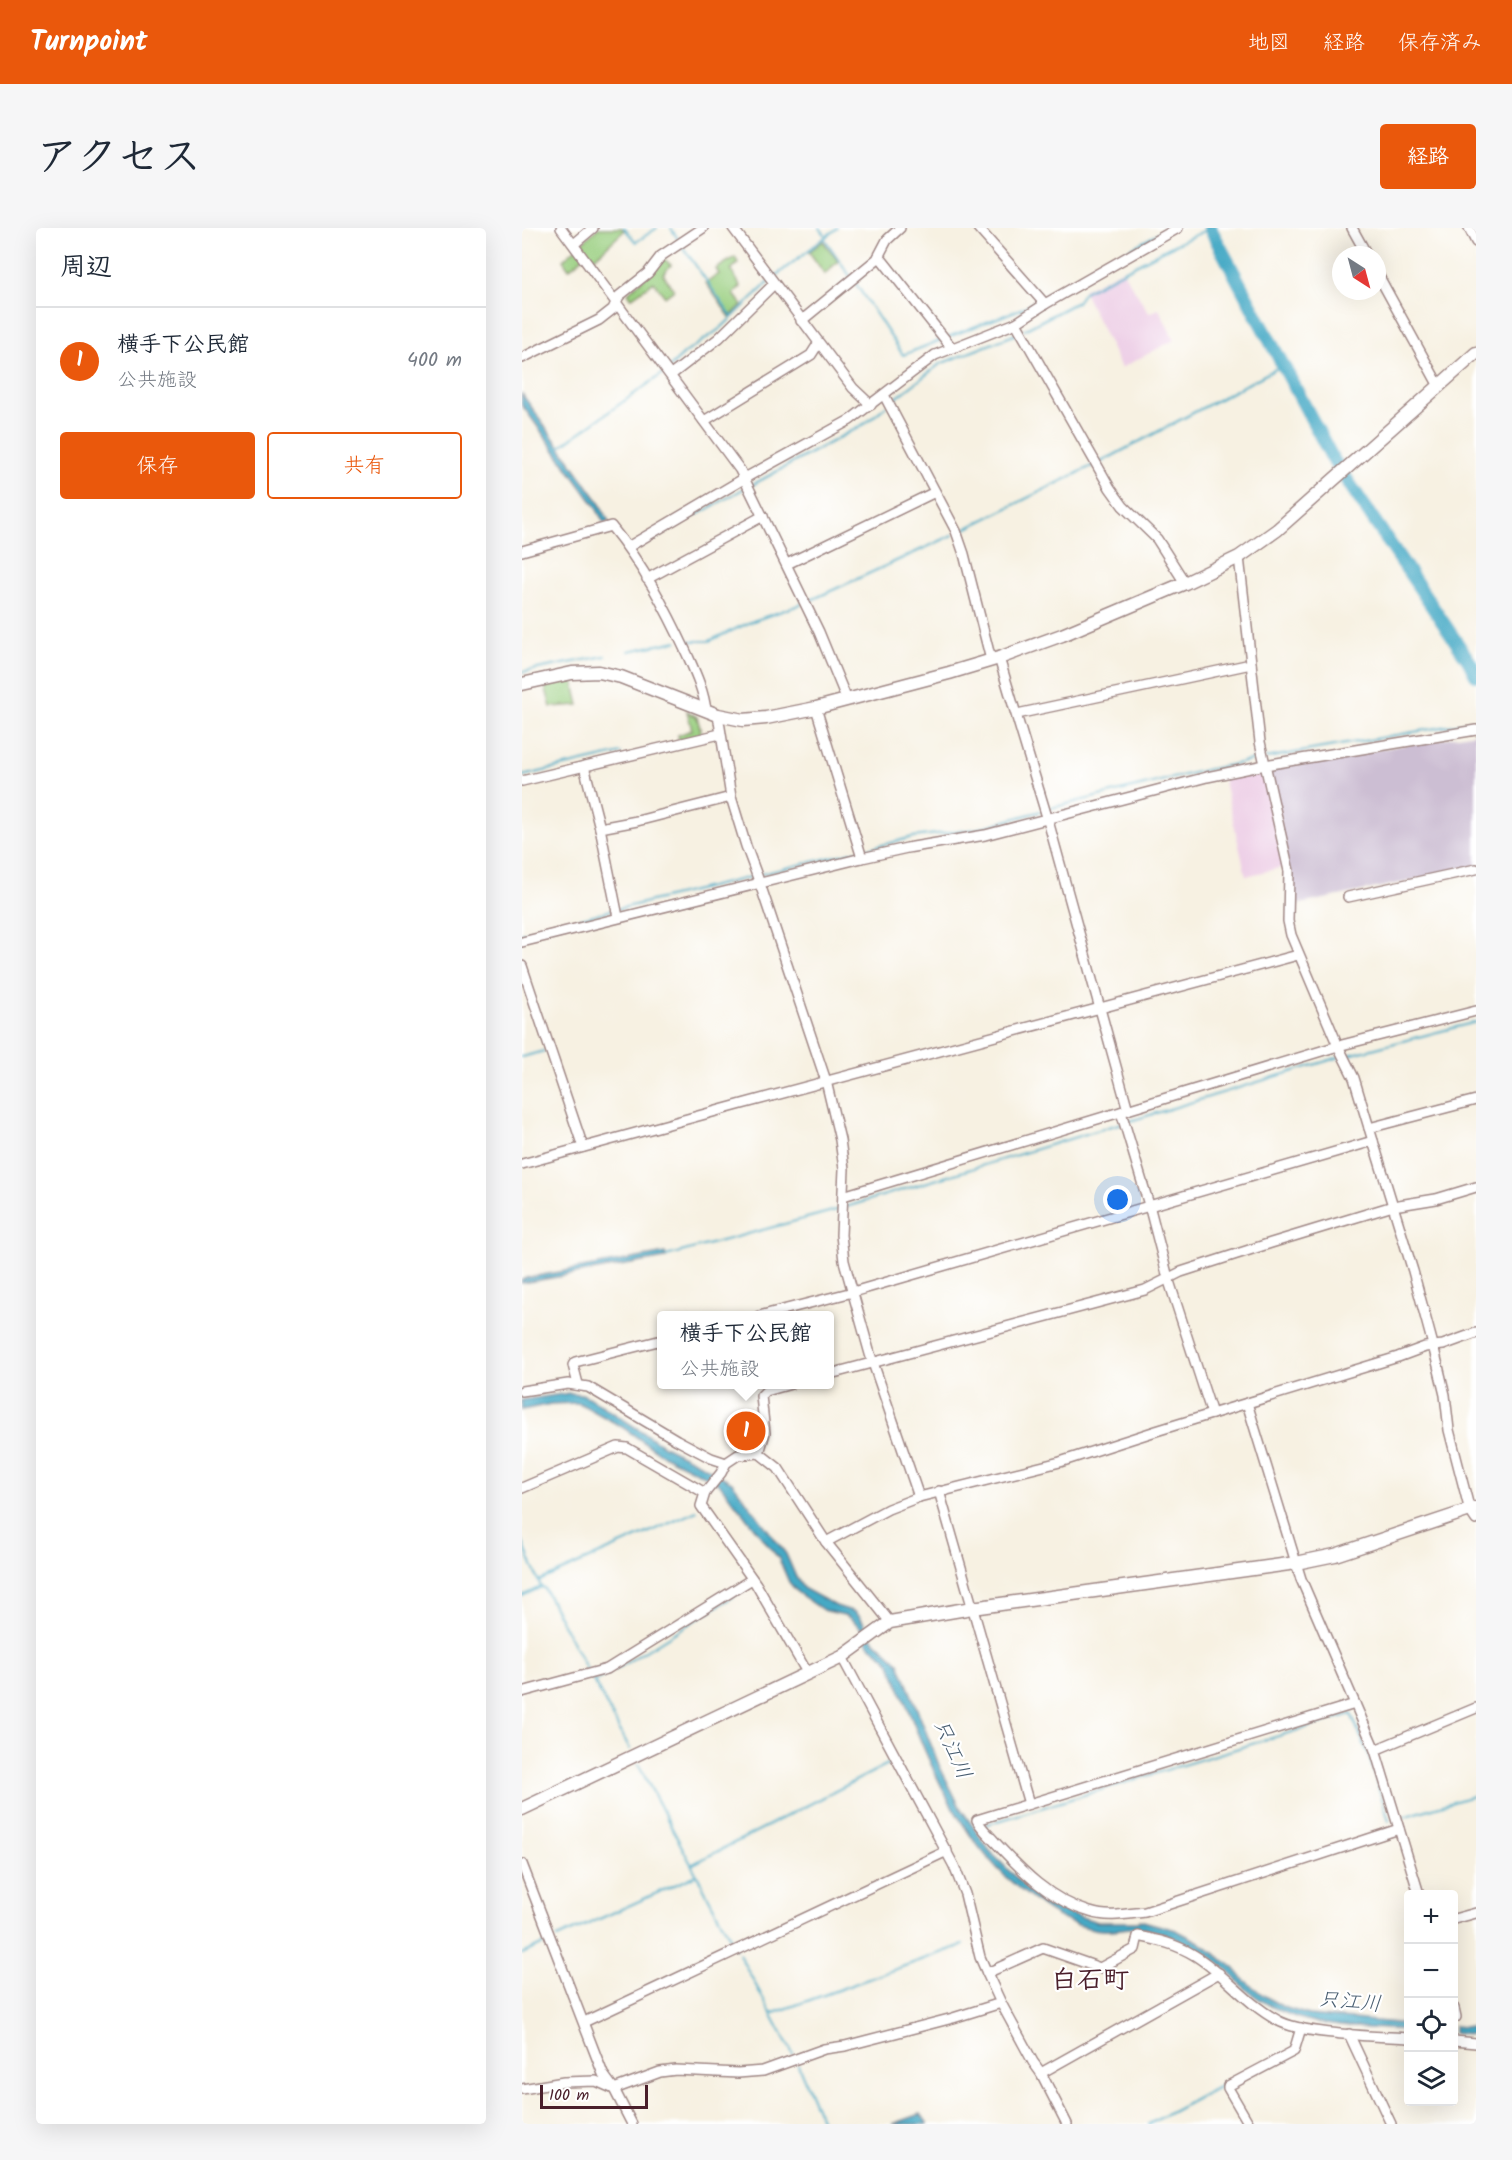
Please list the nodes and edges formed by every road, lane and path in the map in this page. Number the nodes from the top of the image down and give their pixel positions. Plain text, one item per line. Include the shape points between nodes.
1 (561, 228) edge
2 (593, 228) edge
3 (703, 228) edge
4 (734, 228) edge
5 (900, 228) edge
6 (978, 228) edge
7 (1178, 228) edge
8 (1352, 228) edge
9 (1469, 228) edge
10 (1476, 242) edge
11 (574, 244) junction
12 (1362, 246) edge
13 (879, 256) junction
14 (774, 284) junction
15 (1386, 289) edge
16 (617, 302) junction
17 (1045, 304) junction
18 (801, 321) junction
19 (1019, 329) junction
20 (818, 344) junction
21 (952, 348) junction
22 (1476, 353) edge
23 (522, 358) edge
24 (671, 375) junction
25 (1439, 386) junction
26 (887, 401) junction
27 (871, 405) junction
28 (704, 421) junction
29 (748, 484) junction
30 (935, 492) junction
31 (763, 516) junction
32 (628, 547) junction
33 (522, 551) edge
34 (1239, 557) junction
35 (787, 564) junction
36 (647, 579) junction
37 (1185, 583) junction
38 (995, 659) junction
39 (1251, 664) junction
40 (522, 684) edge
41 (847, 700) junction
42 (816, 708) junction
43 (712, 713) junction
44 (1017, 714) junction
45 (1476, 730) edge
46 (720, 734) junction
47 (1264, 765) junction
48 (584, 766) junction
49 (522, 781) edge
50 (731, 797) junction
51 (1047, 817) junction
52 (600, 828) junction
53 (862, 858) junction
54 (1476, 869) edge
55 (758, 877) junction
56 (1348, 897) dead end
57 (617, 912) junction
58 (522, 942) edge
59 (1298, 956) junction
60 (522, 966) edge
61 (1100, 1009) junction
62 (1476, 1011) edge
63 (1341, 1053) junction
64 (826, 1081) junction
65 (1476, 1100) edge
66 (1125, 1117) junction
67 (1370, 1128) junction
68 (1373, 1141) junction
69 (583, 1147) junction
70 (522, 1164) edge
71 (1476, 1187) edge
72 (843, 1198) junction
73 (1149, 1205) junction
74 (1393, 1206) junction
75 (1168, 1278) junction
76 (853, 1292) junction
77 (779, 1311) edge
78 (1476, 1333) edge
79 (657, 1341) edge
80 (1433, 1345) junction
81 (873, 1362) junction
82 (834, 1373) edge
83 (578, 1384) junction
84 (773, 1389) edge
85 (522, 1391) edge
86 (1247, 1403) junction
87 (1212, 1413) junction
88 (759, 1453) junction
89 (726, 1463) junction
90 (522, 1488) edge
91 (708, 1490) junction
92 (939, 1491) junction
93 (919, 1497) junction
94 (1474, 1513) edge
95 (826, 1542) junction
96 (1296, 1563) junction
97 (752, 1579) junction
98 (972, 1608) junction
99 (890, 1622) junction
100 (842, 1657) junction
101 (808, 1674) junction
102 (522, 1692) edge
103 (1355, 1704) junction
104 (1476, 1708) edge
105 (1375, 1750) junction
106 (1029, 1804) junction
107 (522, 1809) edge
108 (1399, 1829) junction
109 (947, 1851) junction
110 (522, 1864) edge
111 (1418, 1890) edge
112 (1476, 1913) edge
113 (1458, 1919) edge
114 (987, 1973) junction
115 (1219, 1973) junction
116 (1001, 2003) junction
117 (584, 2022) junction
118 (1301, 2028) junction
119 (1349, 2034) junction
120 (1404, 2038) edge
121 (1458, 2041) edge
122 (1476, 2043) edge
123 (1041, 2073) junction
124 (522, 2089) edge
125 (614, 2089) junction
126 (632, 2124) edge
127 (1067, 2124) edge
128 (1249, 2124) edge
129 (1392, 2124) edge

1 - 11 street
2 - 11 street
3 - 16 street via 661,256
4 - 14 street
5 - 13 street via 887,240
6 - 17 street
7 - 17 street
8 - 12 street
9 - 10 street
11 - 16 street
13 - 18 street
13 - 21 street
14 - 18 street
14 - 24 street via 719,338
15 - 25 street
16 - 23 street via 599,320
16 - 24 street
17 - 19 street
18 - 20 street
19 - 21 street
19 - 37 street via 1110,489 1157,539
20 - 27 street
20 - 28 street via 810,355
21 - 26 street via 921,364
22 - 25 street
24 - 28 street
25 - 34 street via 1277,530
26 - 27 street
26 - 30 street
27 - 29 street
28 - 29 street
29 - 31 street
29 - 32 street
30 - 35 street
30 - 38 street via 956,531
31 - 35 street
31 - 36 street
32 - 33 street via 611,526
32 - 36 street
34 - 37 street
34 - 39 street
35 - 41 street
36 - 43 street via 670,618
37 - 38 street
38 - 41 street
38 - 44 street
39 - 44 street
39 - 47 street
40 - 43 street via 572,673 599,672
41 - 42 street
42 - 43 street via 743,720
42 - 53 street
43 - 46 street
44 - 51 street
45 - 47 street
46 - 48 street
46 - 50 street
47 - 51 street
47 - 59 street via 1289,871 1288,921
48 - 49 street
48 - 52 street
50 - 52 street
50 - 55 street
51 - 53 street via 985,835
51 - 61 street
52 - 57 street
53 - 55 street
54 - 56 street
55 - 57 street
55 - 64 street
57 - 58 street
59 - 61 street
59 - 63 street
60 - 69 street
61 - 64 street
61 - 66 street
62 - 63 street
63 - 66 street
63 - 67 street via 1354,1078
64 - 69 street
64 - 72 street via 840,1140
65 - 67 street
66 - 72 street
66 - 73 street
67 - 68 street
68 - 73 street
68 - 74 street
69 - 70 street
71 - 74 street
72 - 76 street via 841,1234
73 - 75 street
73 - 76 street
74 - 75 street
74 - 80 street
75 - 81 street via 1145,1290
75 - 87 street
76 - 77 street
76 - 81 street
78 - 80 street
79 - 83 street via 575,1362
80 - 86 street
80 - 94 street via 1449,1430
81 - 82 street
81 - 93 street
83 - 85 street
83 - 89 street
84 - 88 street via 761,1396 765,1433
86 - 87 street
86 - 96 street
87 - 92 street via 1060,1462
88 - 89 street via 738,1455
88 - 95 street via 778,1468
89 - 91 street
90 - 91 street via 618,1447
91 - 97 street via 701,1506
92 - 93 street
92 - 98 street
93 - 95 street
94 - 96 street
95 - 99 street
96 - 98 street
96 - 103 street
97 - 101 street
97 - 102 street via 607,1669
98 - 99 street
98 - 106 street
99 - 100 street
100 - 101 street
100 - 109 street
101 - 107 street
103 - 105 street
103 - 106 street
104 - 105 street
105 - 108 street
106 - 108 street via 977,1820 1023,1873 1075,1906 1107,1916 1145,1912
108 - 111 street
109 - 114 street via 965,1894
109 - 117 street
110 - 117 street
112 - 113 street
114 - 115 street via 1043,1948 1100,1968 1135,1949 1138,1936 1167,1942 1194,1954
114 - 116 street
115 - 118 street via 1279,2022
115 - 123 street
116 - 123 street
116 - 125 street via 910,2030 824,2049 763,2071 676,2070
117 - 125 street via 603,2074
118 - 119 street
118 - 128 street via 1294,2050 1228,2085
119 - 120 street
119 - 129 street
121 - 122 street
123 - 127 street
124 - 125 street via 596,2081
125 - 126 street

